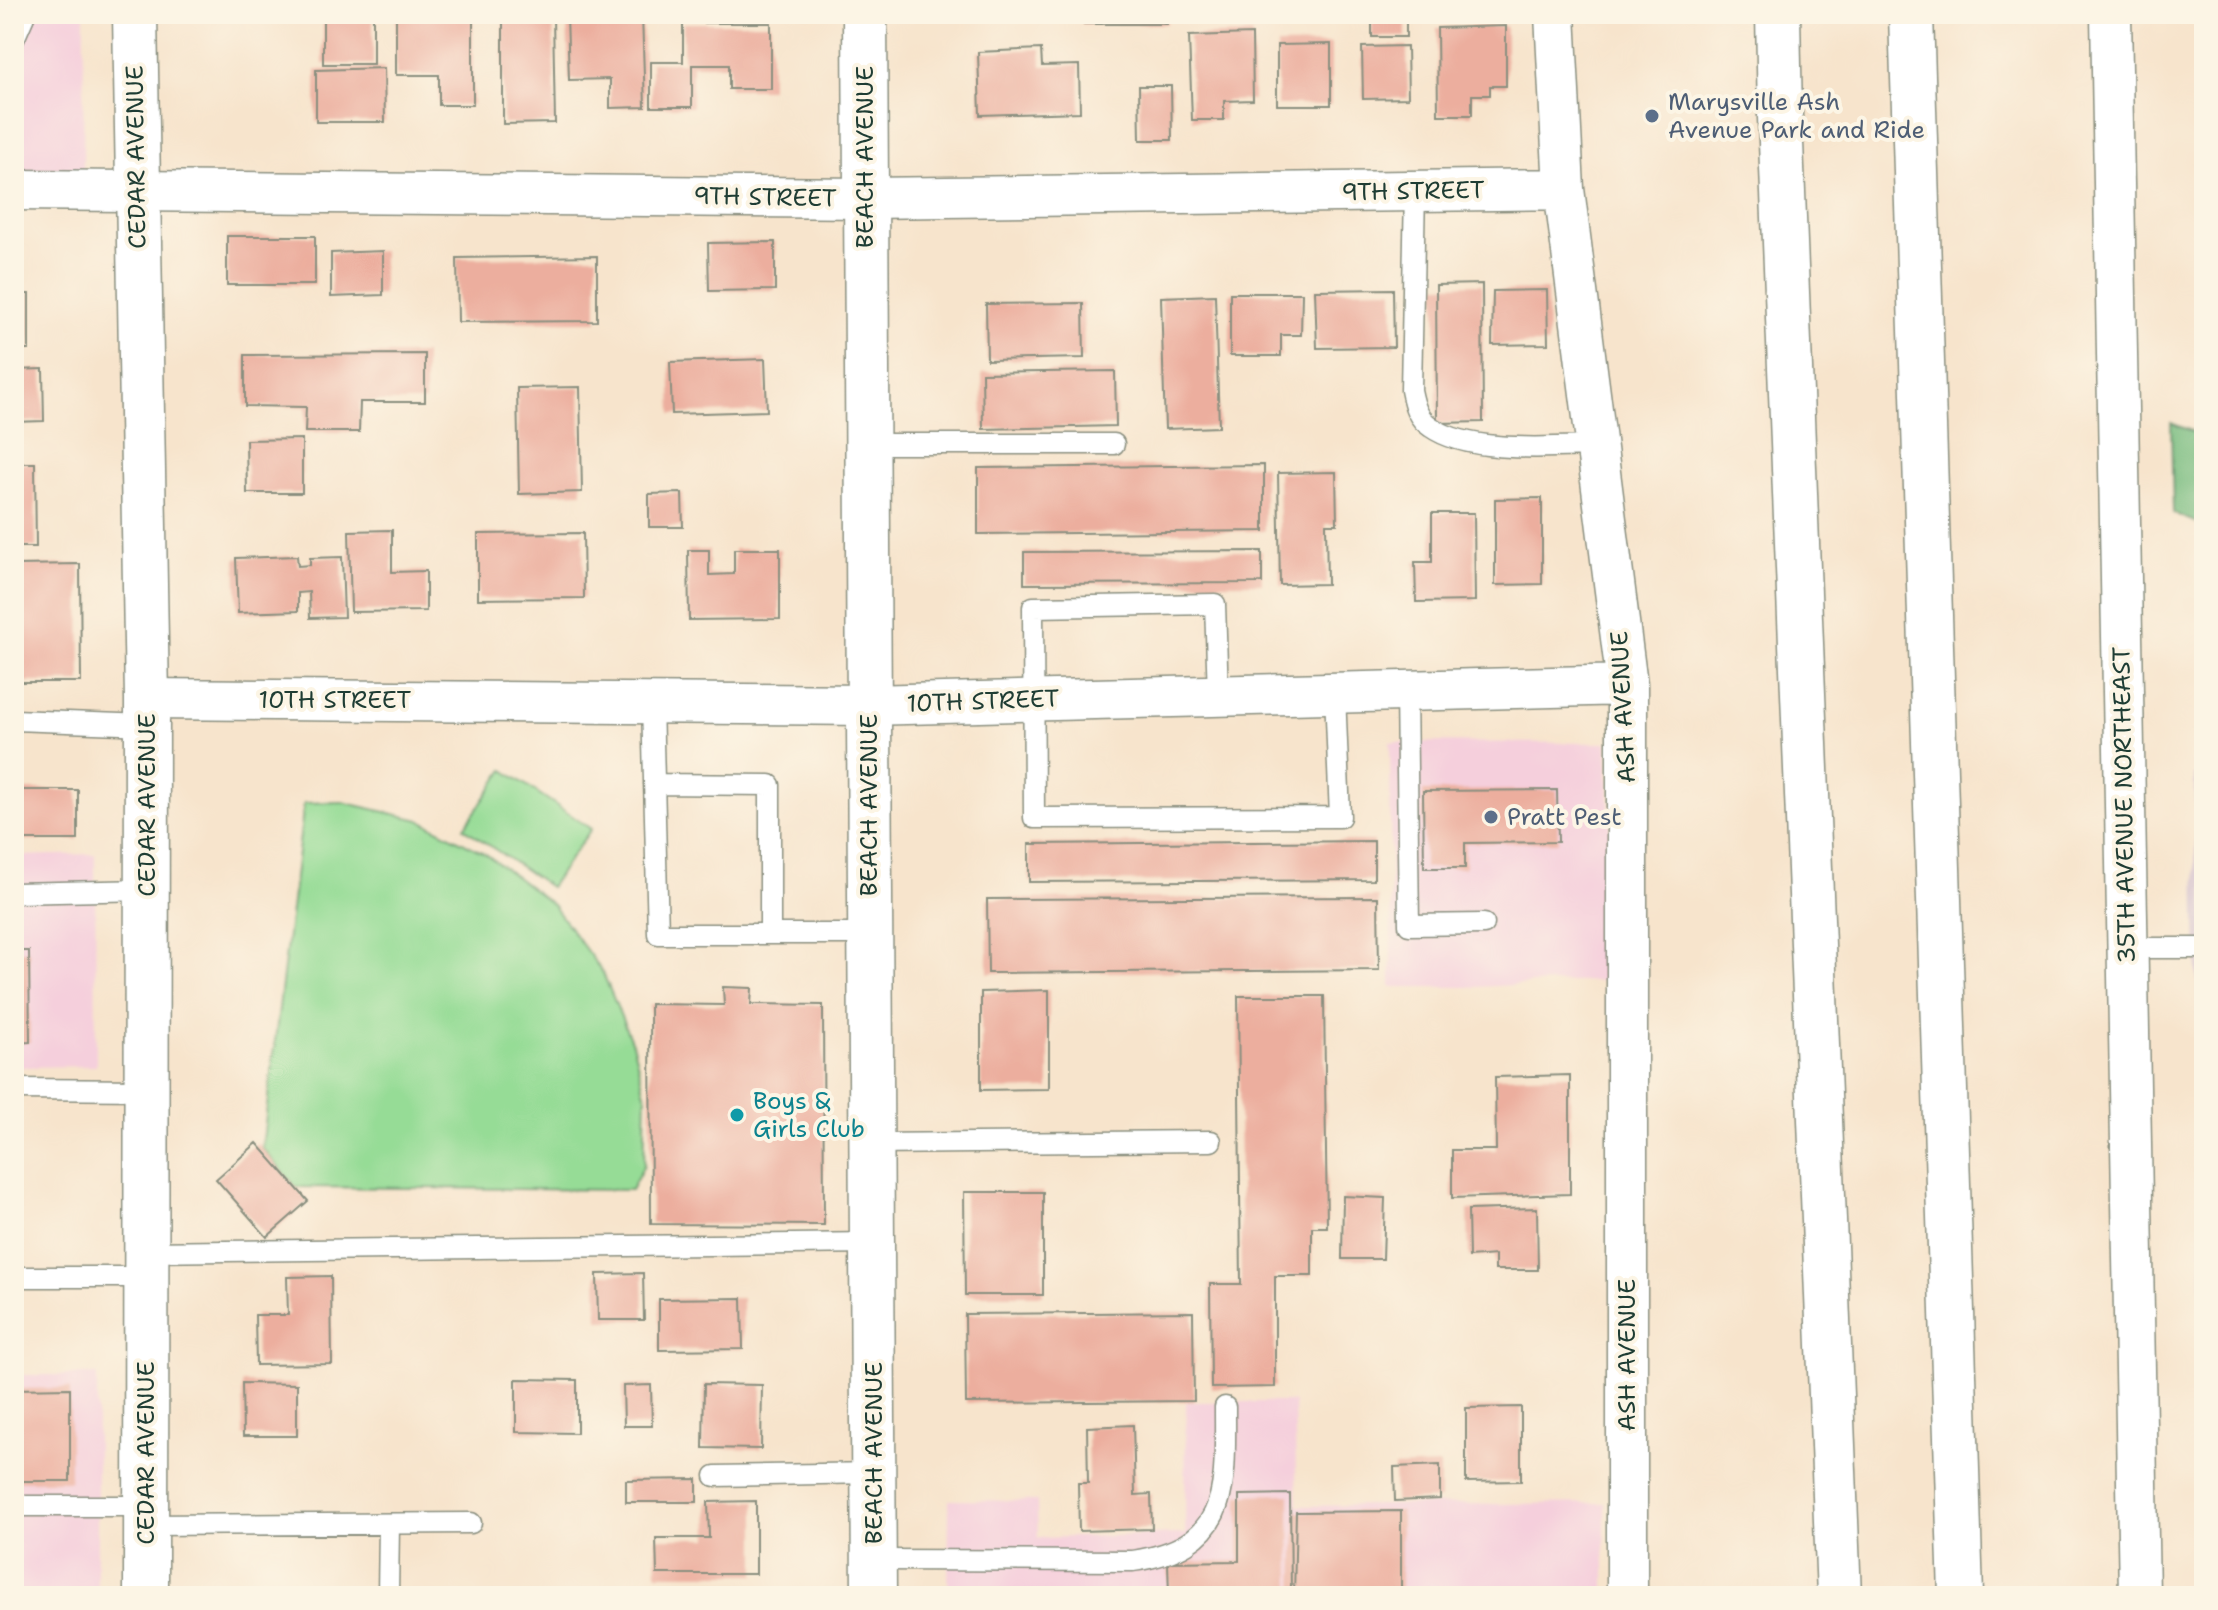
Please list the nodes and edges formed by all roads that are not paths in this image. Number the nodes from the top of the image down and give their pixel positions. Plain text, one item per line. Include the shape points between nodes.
1 (25, 14) edge
2 (135, 14) edge
3 (865, 14) edge
4 (1555, 14) edge
5 (1768, 14) edge
6 (1778, 14) edge
7 (1911, 14) edge
8 (2111, 14) edge
9 (14, 39) edge
10 (1780, 117) junction
11 (136, 189) junction
12 (1564, 189) junction
13 (14, 190) edge
14 (1415, 190) junction
15 (866, 198) junction
16 (867, 444) junction
17 (1114, 444) dead end
18 (1597, 446) junction
19 (1627, 685) junction
20 (1406, 691) junction
21 (1335, 693) junction
22 (1218, 695) junction
23 (1034, 700) junction
24 (652, 703) junction
25 (869, 705) junction
26 (147, 712) junction
27 (14, 720) edge
28 (654, 784) junction
29 (147, 890) junction
30 (14, 893) edge
31 (1484, 924) dead end
32 (770, 934) junction
33 (870, 934) junction
34 (2126, 948) junction
35 (2204, 948) edge
36 (14, 1089) edge
37 (148, 1090) junction
38 (1211, 1141) dead end
39 (871, 1144) junction
40 (872, 1243) junction
41 (146, 1264) junction
42 (14, 1277) edge
43 (1225, 1407) dead end
44 (874, 1473) junction
45 (715, 1476) dead end
46 (14, 1506) edge
47 (146, 1516) junction
48 (471, 1523) dead end
49 (389, 1524) junction
50 (874, 1578) edge
51 (146, 1596) edge
52 (388, 1596) edge
53 (1627, 1596) edge
54 (1839, 1596) edge
55 (1961, 1596) edge
56 (2139, 1596) edge

1 - 9 lane
2 - 11 main road, CEDAR AVENUE
3 - 15 main road, BEACH AVENUE
4 - 12 street, ASH AVENUE
5 - 10 main road
6 - 10 main road
7 - 55 main road
8 - 34 street, 35TH AVENUE NORTHEAST
10 - 54 main road
11 - 13 street, 9TH STREET
11 - 15 street, 9TH STREET
11 - 26 main road, CEDAR AVENUE
12 - 14 street, 9TH STREET
12 - 18 street, ASH AVENUE
14 - 15 street, 9TH STREET
14 - 18 lane via 1411,390 1416,412 1431,428 1481,445
15 - 16 main road, BEACH AVENUE
16 - 17 lane
16 - 25 main road, BEACH AVENUE
18 - 19 street, ASH AVENUE
19 - 20 street, 10TH STREET
19 - 53 street, ASH AVENUE
20 - 21 street, 10TH STREET
20 - 31 lane via 1409,925
21 - 22 street, 10TH STREET
21 - 23 lane via 1340,817 1034,818
22 - 23 street, 10TH STREET
22 - 23 lane via 1215,604 1033,607
23 - 25 street, 10TH STREET
24 - 25 street, 10TH STREET
24 - 26 street, 10TH STREET
24 - 28 lane
25 - 33 main road, BEACH AVENUE
26 - 27 lane
26 - 29 main road, CEDAR AVENUE
28 - 32 lane via 658,934
28 - 32 lane via 770,785
29 - 30 lane
29 - 37 main road, CEDAR AVENUE
32 - 33 lane
33 - 39 main road, BEACH AVENUE
34 - 35 lane
34 - 56 street, 35TH AVENUE NORTHEAST
36 - 37 lane
37 - 41 main road, CEDAR AVENUE
38 - 39 lane
39 - 40 main road, BEACH AVENUE
40 - 41 lane
40 - 44 main road, BEACH AVENUE
41 - 42 lane
41 - 47 main road, CEDAR AVENUE
43 - 50 lane via 1225,1481 1217,1509 1197,1535 1170,1553 1133,1561
44 - 45 lane
44 - 50 main road, BEACH AVENUE
46 - 47 lane
47 - 49 lane
47 - 51 main road, CEDAR AVENUE
48 - 49 lane
49 - 52 lane

